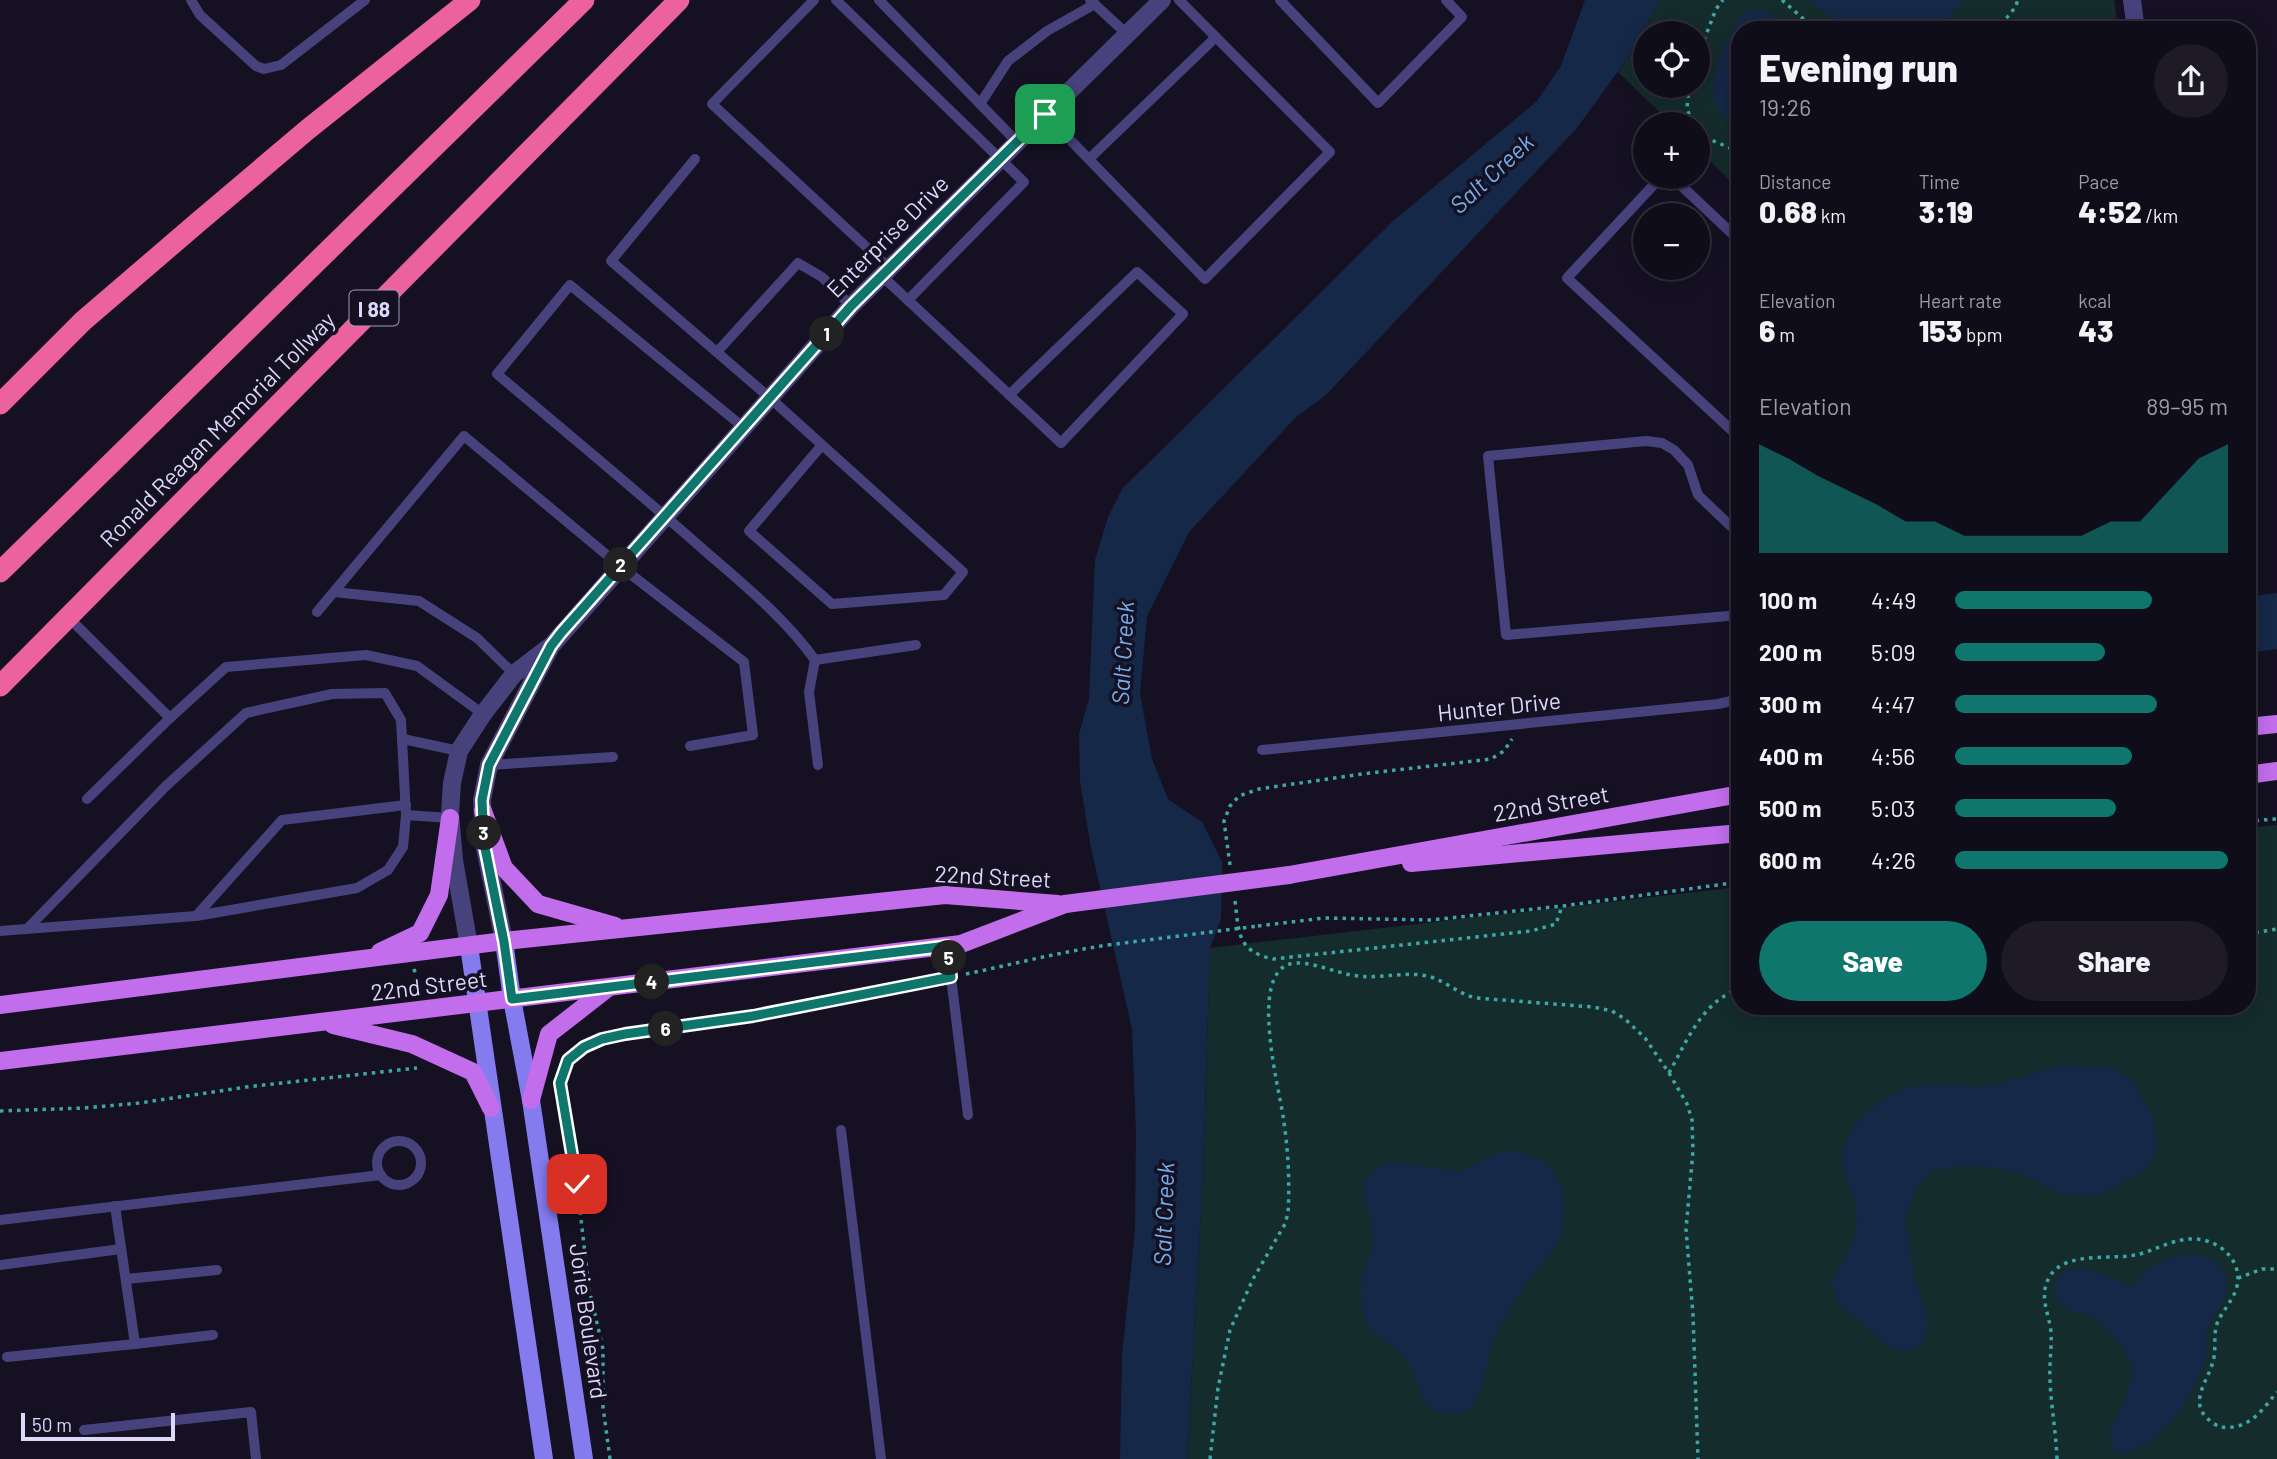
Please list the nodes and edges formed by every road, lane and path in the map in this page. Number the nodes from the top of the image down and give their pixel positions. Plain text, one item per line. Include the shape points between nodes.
1 (191, 0) edge
2 (365, 0) edge
3 (470, 0) edge
4 (584, 0) edge
5 (679, 0) edge
6 (814, 0) edge
7 (836, 0) edge
8 (879, 0) edge
9 (1162, 0) edge
10 (1179, 0) edge
11 (1280, 0) edge
12 (1446, 0) edge
13 (1723, 0) edge
14 (1782, 0) edge
15 (2018, 0) edge
16 (2132, 0) edge
17 (1093, 2) edge
18 (1806, 21) edge
19 (2005, 21) edge
20 (2135, 21) edge
21 (1710, 25) edge
22 (1127, 34) junction
23 (1216, 37) junction
24 (980, 104) junction
25 (1045, 114) junction
26 (1710, 139) edge
27 (1017, 142) junction
28 (1731, 148) edge
29 (695, 159) dead end
30 (999, 159) junction
31 (1089, 159) junction
32 (1650, 189) edge
33 (1685, 189) edge
34 (1731, 233) edge
35 (885, 271) junction
36 (908, 300) junction
37 (851, 306) junction
38 (717, 352) junction
39 (1009, 395) junction
40 (770, 398) junction
41 (0, 404) edge
42 (743, 427) junction
43 (1731, 430) edge
44 (822, 445) junction
45 (665, 515) junction
46 (1731, 527) edge
47 (620, 566) junction
48 (0, 572) edge
49 (334, 592) junction
50 (317, 612) dead end
51 (1731, 616) edge
52 (68, 617) junction
53 (916, 645) dead end
54 (551, 646) junction
55 (815, 660) junction
56 (514, 674) junction
57 (0, 685) edge
58 (1731, 701) edge
59 (484, 714) junction
60 (170, 718) junction
61 (2277, 724) edge
62 (1515, 726) junction
63 (2256, 726) edge
64 (402, 739) junction
65 (690, 746) dead end
66 (1262, 750) dead end
67 (459, 751) junction
68 (613, 757) dead end
69 (489, 765) junction
70 (818, 765) dead end
71 (2277, 771) edge
72 (2256, 774) edge
73 (1731, 796) edge
74 (87, 799) dead end
75 (406, 810) junction
76 (483, 811) junction
77 (450, 818) junction
78 (2277, 818) edge
79 (2256, 820) edge
80 (1226, 834) dead end
81 (1731, 834) edge
82 (1289, 875) junction
83 (1731, 883) edge
84 (1065, 904) junction
85 (1562, 906) junction
86 (196, 916) junction
87 (29, 927) junction
88 (625, 928) junction
89 (2277, 929) edge
90 (0, 931) edge
91 (2256, 932) edge
92 (1240, 936) dead end
93 (504, 942) junction
94 (469, 946) junction
95 (947, 946) junction
96 (364, 959) junction
97 (951, 977) junction
98 (609, 987) junction
99 (1731, 992) edge
100 (512, 999) junction
101 (0, 1004) edge
102 (477, 1004) junction
103 (319, 1022) junction
104 (0, 1060) edge
105 (429, 1066) dead end
106 (1669, 1073) junction
107 (531, 1100) junction
108 (491, 1108) junction
109 (0, 1111) edge
110 (968, 1115) dead end
111 (841, 1130) dead end
112 (381, 1175) junction
113 (115, 1206) junction
114 (0, 1220) edge
115 (121, 1249) junction
116 (0, 1265) edge
117 (2277, 1269) edge
118 (217, 1270) dead end
119 (2238, 1278) junction
120 (126, 1279) junction
121 (213, 1335) dead end
122 (135, 1343) junction
123 (7, 1357) dead end
124 (2277, 1392) edge
125 (84, 1430) dead end
126 (256, 1459) edge
127 (544, 1459) edge
128 (584, 1459) edge
129 (610, 1459) edge
130 (881, 1459) edge
131 (1210, 1459) edge
132 (1698, 1459) edge
133 (2057, 1459) edge

1 - 2 lane via 200,15 264,69 281,65
3 - 41 highway via 307,130 83,321
4 - 48 highway, Ronald Reagan Memorial Tollway
5 - 52 highway, Ronald Reagan Memorial Tollway / I 88
6 - 35 lane via 712,104
7 - 30 lane
8 - 24 lane
9 - 22 street, Enterprise Drive
10 - 23 lane
11 - 12 lane via 1377,103 1462,17
13 - 21 path
14 - 18 path
15 - 19 path
16 - 20 street
17 - 22 lane
17 - 24 lane via 1009,61
22 - 25 street, Enterprise Drive
23 - 31 lane
23 - 31 lane via 1330,152 1205,279
24 - 27 lane
25 - 27 street, Enterprise Drive
25 - 31 lane
26 - 28 path
27 - 30 street, Enterprise Drive
29 - 38 lane via 611,261
30 - 35 street, Enterprise Drive
30 - 36 lane via 1024,182
32 - 43 lane via 1567,278
33 - 34 lane
35 - 36 lane
35 - 37 street, Enterprise Drive
36 - 39 lane
37 - 38 lane via 822,277 798,263
37 - 40 street, Enterprise Drive
38 - 40 lane
39 - 39 lane via 1061,443 1183,314 1138,272
40 - 42 street, Enterprise Drive
40 - 44 lane
42 - 45 street, Enterprise Drive
42 - 45 lane via 570,285 497,374
44 - 44 lane via 962,572 944,595 832,604 749,531
45 - 47 street, Enterprise Drive
45 - 55 lane via 797,635
46 - 51 lane via 1698,495 1688,465 1662,443 1488,456 1506,635
47 - 49 lane via 464,436
47 - 54 street, Enterprise Drive
47 - 65 lane via 744,662 753,735
49 - 50 lane
49 - 56 lane via 419,601 477,638
52 - 57 highway, Ronald Reagan Memorial Tollway / I 88
52 - 60 lane
53 - 55 lane
54 - 56 street, Enterprise Drive
54 - 69 street, Enterprise Drive
55 - 70 lane via 809,692
56 - 59 street, Enterprise Drive
58 - 62 lane, Hunter Drive
59 - 60 lane via 417,666 366,655 226,667
59 - 67 street, Enterprise Drive
60 - 74 lane
61 - 63 main road
62 - 66 lane, Hunter Drive
62 - 80 path via 1512,742 1491,760 1259,789 1239,796 1224,821
64 - 67 lane
64 - 75 lane
64 - 87 lane via 401,720 384,693 332,694 246,713 166,786
67 - 77 street, Enterprise Drive
68 - 69 lane
69 - 76 street, Enterprise Drive
71 - 72 main road
73 - 82 main road, 22nd Street
75 - 77 lane
75 - 86 lane via 282,820
75 - 86 lane via 403,847 388,870 356,888
76 - 88 main road via 504,868 538,904
76 - 93 street, Enterprise Drive via 484,843
77 - 94 street, Enterprise Drive
77 - 96 main road via 439,895 420,933
78 - 79 path
81 - 82 main road, 22nd Street
82 - 84 main road, 22nd Street, bridge
83 - 85 path
84 - 88 main road, 22nd Street via 945,895
84 - 95 main road, 22nd Street
85 - 92 path via 1556,924 1531,931 1273,959 1258,956
85 - 97 path, bridge via 1431,920 1324,918 1108,944
86 - 87 lane
87 - 90 lane
88 - 93 main road, 22nd Street
89 - 91 path
93 - 94 main road, 22nd Street
93 - 100 main road, Jorie Boulevard
94 - 96 main road, 22nd Street
94 - 102 main road
95 - 97 lane
95 - 98 main road, 22nd Street
96 - 101 main road, 22nd Street
97 - 110 lane
97 - 129 path via 753,1016 602,1039 568,1060 560,1083 589,1289 603,1349 603,1407
98 - 100 main road, 22nd Street
98 - 107 main road via 549,1034
99 - 106 path via 1699,1021
100 - 102 main road, 22nd Street
100 - 107 main road, Jorie Boulevard
102 - 103 main road, 22nd Street
102 - 108 main road
103 - 104 main road, 22nd Street
103 - 108 main road via 412,1044 473,1072
105 - 109 path via 140,1103
106 - 131 path via 1645,1038 1612,1011 1476,998 1417,974 1360,977 1306,963 1283,968 1273,984 1269,1040 1284,1118 1288,1213 1230,1330
106 - 132 path via 1687,1104 1693,1136 1686,1229
107 - 128 main road, Jorie Boulevard
108 - 127 main road
111 - 130 lane
112 - 112 lane via 393,1184 408,1182 419,1172 421,1157 405,1142 391,1143 380,1153
112 - 113 lane
113 - 114 lane
113 - 115 lane
115 - 116 lane
115 - 120 lane
117 - 119 path
118 - 120 lane
119 - 124 path via 2236,1292 2214,1335 2214,1358 2199,1397 2202,1411 2218,1427 2231,1428 2255,1418
119 - 133 path via 2234,1261 2225,1251 2209,1241 2192,1239 2122,1258 2073,1261 2051,1273 2044,1296 2051,1334
120 - 122 lane
121 - 122 lane
122 - 123 lane
125 - 126 lane via 251,1412

